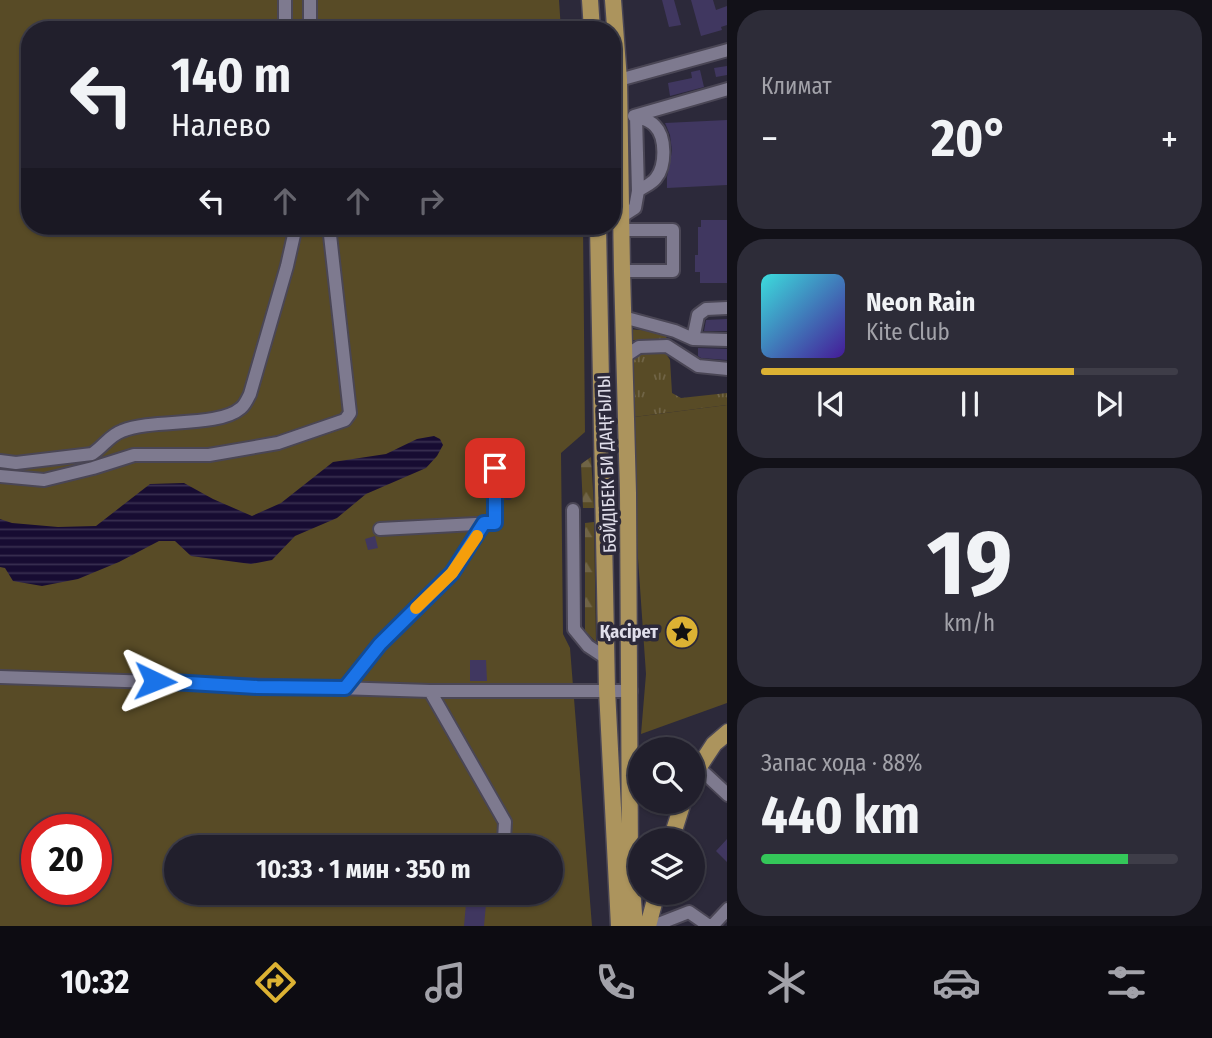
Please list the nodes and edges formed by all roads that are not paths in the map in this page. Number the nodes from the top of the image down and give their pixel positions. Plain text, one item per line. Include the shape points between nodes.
1 (285, 0) edge
2 (310, 0) edge
3 (590, 0) edge
4 (613, 0) edge
5 (285, 21) edge
6 (310, 21) edge
7 (591, 21) edge
8 (615, 21) edge
9 (727, 50) edge
10 (621, 78) edge
11 (727, 89) edge
12 (636, 116) junction
13 (621, 120) edge
14 (638, 191) junction
15 (621, 223) junction
16 (294, 235) edge
17 (330, 235) edge
18 (598, 235) edge
19 (622, 271) junction
20 (727, 308) edge
21 (623, 317) junction
22 (693, 339) junction
23 (727, 340) edge
24 (624, 357) junction
25 (727, 369) edge
26 (0, 461) edge
27 (495, 468) dead end
28 (0, 476) edge
29 (573, 510) dead end
30 (484, 523) junction
31 (380, 529) dead end
32 (606, 658) junction
33 (0, 677) edge
34 (345, 688) junction
35 (607, 690) junction
36 (430, 691) junction
37 (631, 691) junction
38 (727, 724) edge
39 (727, 732) edge
40 (633, 737) edge
41 (705, 748) edge
42 (705, 754) edge
43 (705, 776) edge
44 (727, 795) edge
45 (632, 814) edge
46 (504, 835) edge
47 (648, 905) edge
48 (654, 905) edge
49 (634, 908) junction
50 (727, 909) edge
51 (681, 920) edge
52 (619, 926) edge
53 (635, 926) edge
54 (650, 926) edge
55 (710, 926) edge

1 - 5 street
2 - 6 street
3 - 7 main road
4 - 8 main road, БӘЙДІБЕК БИ ДАҢҒЫЛЫ
9 - 10 street
11 - 12 street
12 - 13 street
12 - 14 street
12 - 14 street via 658,128 663,154 656,179
14 - 15 street via 635,208
15 - 19 main road, БӘЙДІБЕК БИ ДАҢҒЫЛЫ
15 - 19 street via 673,230 673,271
16 - 26 street via 250,394 242,408 223,417 121,431 92,454
17 - 28 street via 350,413 345,421 278,443 209,455 134,455 44,480
18 - 32 main road, БӘЙДІБЕК БИ ДАҢҒЫЛЫ
19 - 21 main road, БӘЙДІБЕК БИ ДАҢҒЫЛЫ
20 - 22 street via 698,314
21 - 22 street
21 - 24 main road, БӘЙДІБЕК БИ ДАҢҒЫЛЫ
22 - 23 street
24 - 25 street via 639,347 667,346 698,366
24 - 37 main road, БӘЙДІБЕК БИ ДАҢҒЫЛЫ
27 - 30 street via 495,523
29 - 32 street via 575,629 588,646
30 - 31 street
30 - 34 street via 452,573 380,644
32 - 35 main road, БӘЙДІБЕК БИ ДАҢҒЫЛЫ
33 - 34 street
34 - 36 street
35 - 36 street
35 - 37 street
35 - 52 main road, БӘЙДІБЕК БИ ДАҢҒЫЛЫ
36 - 46 street via 505,822
37 - 40 main road, БӘЙДІБЕК БИ ДАҢҒЫЛЫ
38 - 41 main road
39 - 42 main road
43 - 44 street
45 - 49 main road, БӘЙДІБЕК БИ ДАҢҒЫЛЫ
47 - 49 main road via 639,911
48 - 54 main road
49 - 53 main road, БӘЙДІБЕК БИ ДАҢҒЫЛЫ
50 - 55 street
51 - 54 street
51 - 55 street via 689,912

